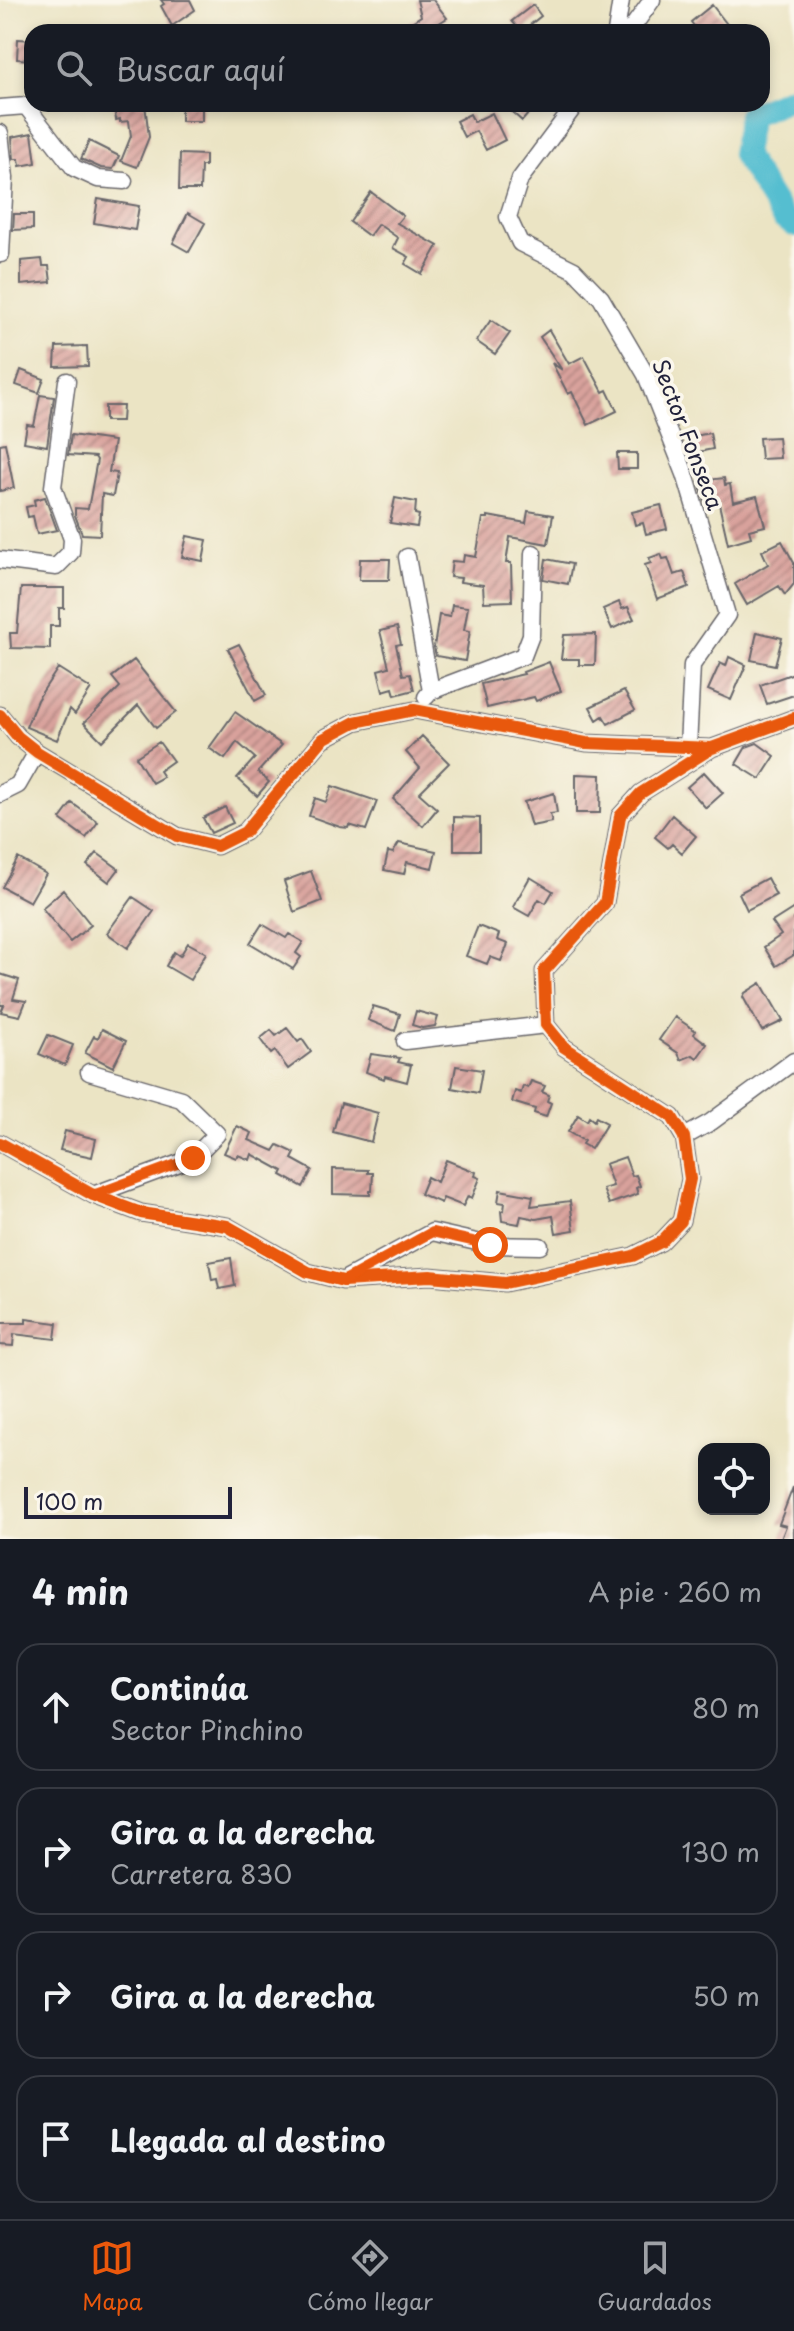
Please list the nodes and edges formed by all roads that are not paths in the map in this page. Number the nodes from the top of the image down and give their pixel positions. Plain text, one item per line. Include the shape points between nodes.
1 (621, 0) edge
2 (652, 0) edge
3 (617, 24) edge
4 (635, 24) edge
5 (24, 106) edge
6 (0, 108) edge
7 (36, 112) edge
8 (570, 112) edge
9 (0, 133) edge
10 (124, 181) dead end
11 (1, 254) edge
12 (67, 381) dead end
13 (533, 553) dead end
14 (407, 557) dead end
15 (0, 560) edge
16 (431, 691) junction
17 (414, 710) junction
18 (0, 715) edge
19 (794, 718) edge
20 (688, 747) junction
21 (712, 748) junction
22 (37, 752) junction
23 (0, 794) edge
24 (546, 1025) junction
25 (405, 1041) dead end
26 (794, 1061) edge
27 (89, 1072) dead end
28 (684, 1137) junction
29 (0, 1143) edge
30 (93, 1195) junction
31 (540, 1246) dead end
32 (343, 1281) junction

1 - 3 street
2 - 4 street
5 - 6 street
7 - 10 street via 74,168 98,179
8 - 20 street, Sector Fonseca via 520,179 508,217 520,243 574,270 601,298 646,375 685,474 727,615 692,665
9 - 11 street via 5,178
12 - 15 street via 53,487 72,539 71,552 56,567
13 - 16 street via 531,635 523,656
14 - 16 street
16 - 17 street
17 - 20 street via 586,743
17 - 22 street via 355,722 323,739 245,832 217,846 177,836
18 - 22 street
19 - 21 street
20 - 21 street
21 - 24 street via 641,793 620,816 605,903 544,971
22 - 23 street via 18,785
24 - 25 street
24 - 28 street via 564,1047 672,1117
26 - 28 street
27 - 30 street via 181,1099 217,1134 193,1158
28 - 32 street via 690,1179 681,1221 661,1242 633,1256 505,1283 430,1276
29 - 30 street
30 - 32 street via 141,1213 227,1226 308,1272
31 - 32 street via 490,1245 432,1232

